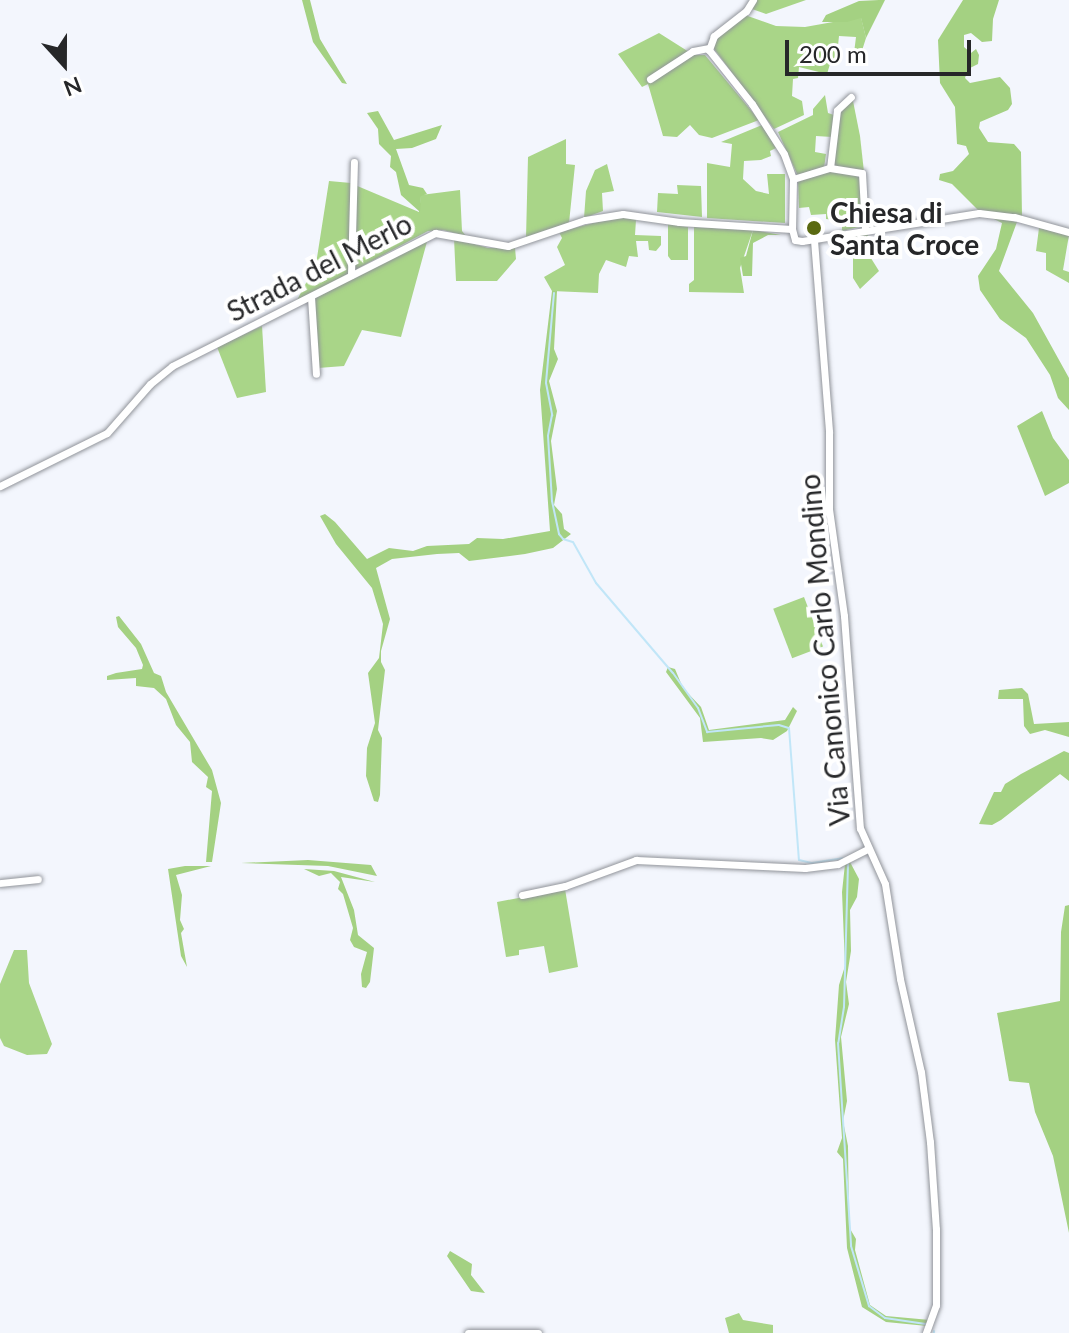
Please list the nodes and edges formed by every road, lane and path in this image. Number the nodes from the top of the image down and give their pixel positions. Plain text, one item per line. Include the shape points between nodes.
1 (753, 0) edge
2 (708, 48) junction
3 (650, 79) dead end
4 (851, 97) dead end
5 (354, 162) dead end
6 (830, 168) junction
7 (793, 179) junction
8 (792, 229) junction
9 (865, 229) junction
10 (1069, 232) edge
11 (814, 240) junction
12 (351, 275) junction
13 (311, 297) junction
14 (316, 374) dead end
15 (0, 486) edge
16 (868, 849) junction
17 (38, 879) dead end
18 (0, 883) edge
19 (522, 895) dead end
20 (468, 1333) edge
21 (538, 1333) edge
22 (926, 1333) edge

1 - 2 street
2 - 3 street via 693,51
2 - 7 street via 772,133
4 - 6 street via 837,110
5 - 12 street
6 - 7 street
6 - 9 street via 862,173
7 - 8 street
8 - 11 street, Strada del Merlo via 795,240
8 - 12 street, Strada del Merlo via 623,214 585,220 508,246 435,233
9 - 10 street via 989,213
9 - 11 street
11 - 16 street, Via Canonico Carlo Mondino via 829,432 829,509 844,616 860,828
12 - 13 street, Strada del Merlo
13 - 14 street
13 - 15 street, Strada del Merlo via 172,366 107,433
16 - 19 street via 838,864 805,868 636,860 565,886
16 - 22 street, Via Canonico Carlo Mondino via 885,884 926,1107 937,1250 936,1313
17 - 18 street
20 - 21 street

